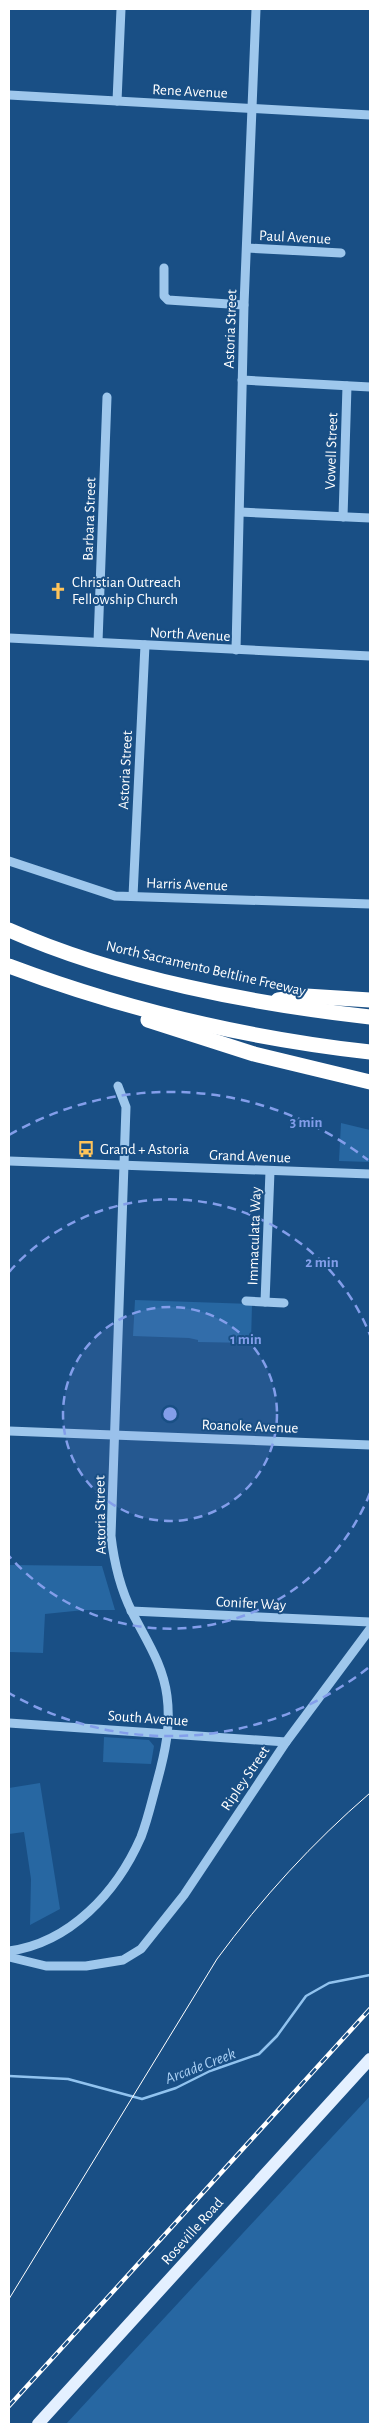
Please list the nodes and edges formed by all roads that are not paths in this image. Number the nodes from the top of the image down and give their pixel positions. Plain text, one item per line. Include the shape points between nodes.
1 (121, 9) edge
2 (256, 9) edge
3 (9, 95) edge
4 (117, 101) junction
5 (253, 108) junction
6 (370, 115) edge
7 (247, 248) junction
8 (341, 252) dead end
9 (164, 268) dead end
10 (244, 306) junction
11 (242, 380) junction
12 (347, 386) junction
13 (370, 387) edge
14 (107, 397) dead end
15 (240, 512) junction
16 (343, 517) junction
17 (370, 518) edge
18 (9, 638) edge
19 (98, 642) junction
20 (145, 645) junction
21 (236, 650) junction
22 (370, 656) edge
23 (9, 861) edge
24 (134, 896) junction
25 (370, 904) edge
26 (9, 930) edge
27 (9, 966) edge
28 (61, 985) junction
29 (370, 1000) edge
30 (264, 1002) junction
31 (370, 1017) edge
32 (370, 1052) edge
33 (370, 1082) edge
34 (118, 1086) dead end
35 (9, 1161) edge
36 (124, 1165) junction
37 (270, 1171) junction
38 (370, 1174) edge
39 (246, 1301) dead end
40 (265, 1302) junction
41 (284, 1303) dead end
42 (9, 1431) edge
43 (114, 1435) junction
44 (370, 1445) edge
45 (131, 1611) junction
46 (370, 1622) edge
47 (370, 1629) edge
48 (9, 1723) edge
49 (168, 1734) junction
50 (286, 1742) junction
51 (9, 1951) edge
52 (9, 1957) edge
53 (370, 2059) edge
54 (38, 2424) edge

1 - 4 street
2 - 5 street, Astoria Street
3 - 4 street, Rene Avenue
4 - 5 street, Rene Avenue
5 - 6 street, Rene Avenue
5 - 7 street, Astoria Street
7 - 8 street, Paul Avenue
7 - 10 street, Astoria Street
9 - 10 street via 164,296 168,300
10 - 11 street, Astoria Street
11 - 12 street
11 - 15 street, Astoria Street
12 - 13 street
12 - 16 street, Vowell Street
14 - 19 street, Barbara Street
15 - 16 street
15 - 21 street, Astoria Street
16 - 17 street
18 - 19 street, North Avenue
19 - 20 street, North Avenue
20 - 21 street, North Avenue
20 - 24 street, Astoria Street
21 - 22 street, North Avenue
23 - 24 street, Harris Avenue via 115,896
24 - 25 street, Harris Avenue
26 - 30 highway, North Sacramento Beltline Freeway via 124,971
27 - 28 highway
28 - 32 highway via 128,1006 223,1029 320,1047
28 - 33 highway via 114,1009 218,1043
29 - 30 highway via 306,996
30 - 31 highway, North Sacramento Beltline Freeway
34 - 36 street, Astoria Street via 126,1107
35 - 36 street, Grand Avenue
36 - 37 street, Grand Avenue
36 - 43 street, Astoria Street
37 - 38 street, Grand Avenue
37 - 40 street, Immaculata Way
39 - 40 street, Immaculata Way
40 - 41 street, Immaculata Way
42 - 43 street, Roanoke Avenue
43 - 44 street, Roanoke Avenue
43 - 45 street, Astoria Street via 112,1550 122,1591
45 - 46 street, Conifer Way
45 - 49 street, Astoria Street via 159,1664 167,1696
47 - 50 street, Ripley Street
48 - 49 street, South Avenue
49 - 50 street, South Avenue
49 - 51 street, Astoria Street via 144,1829 114,1883 83,1917 64,1932 31,1947
50 - 52 street, Ripley Street via 184,1895 135,1954 123,1960 86,1966 46,1966
53 - 54 main road, Roseville Road

